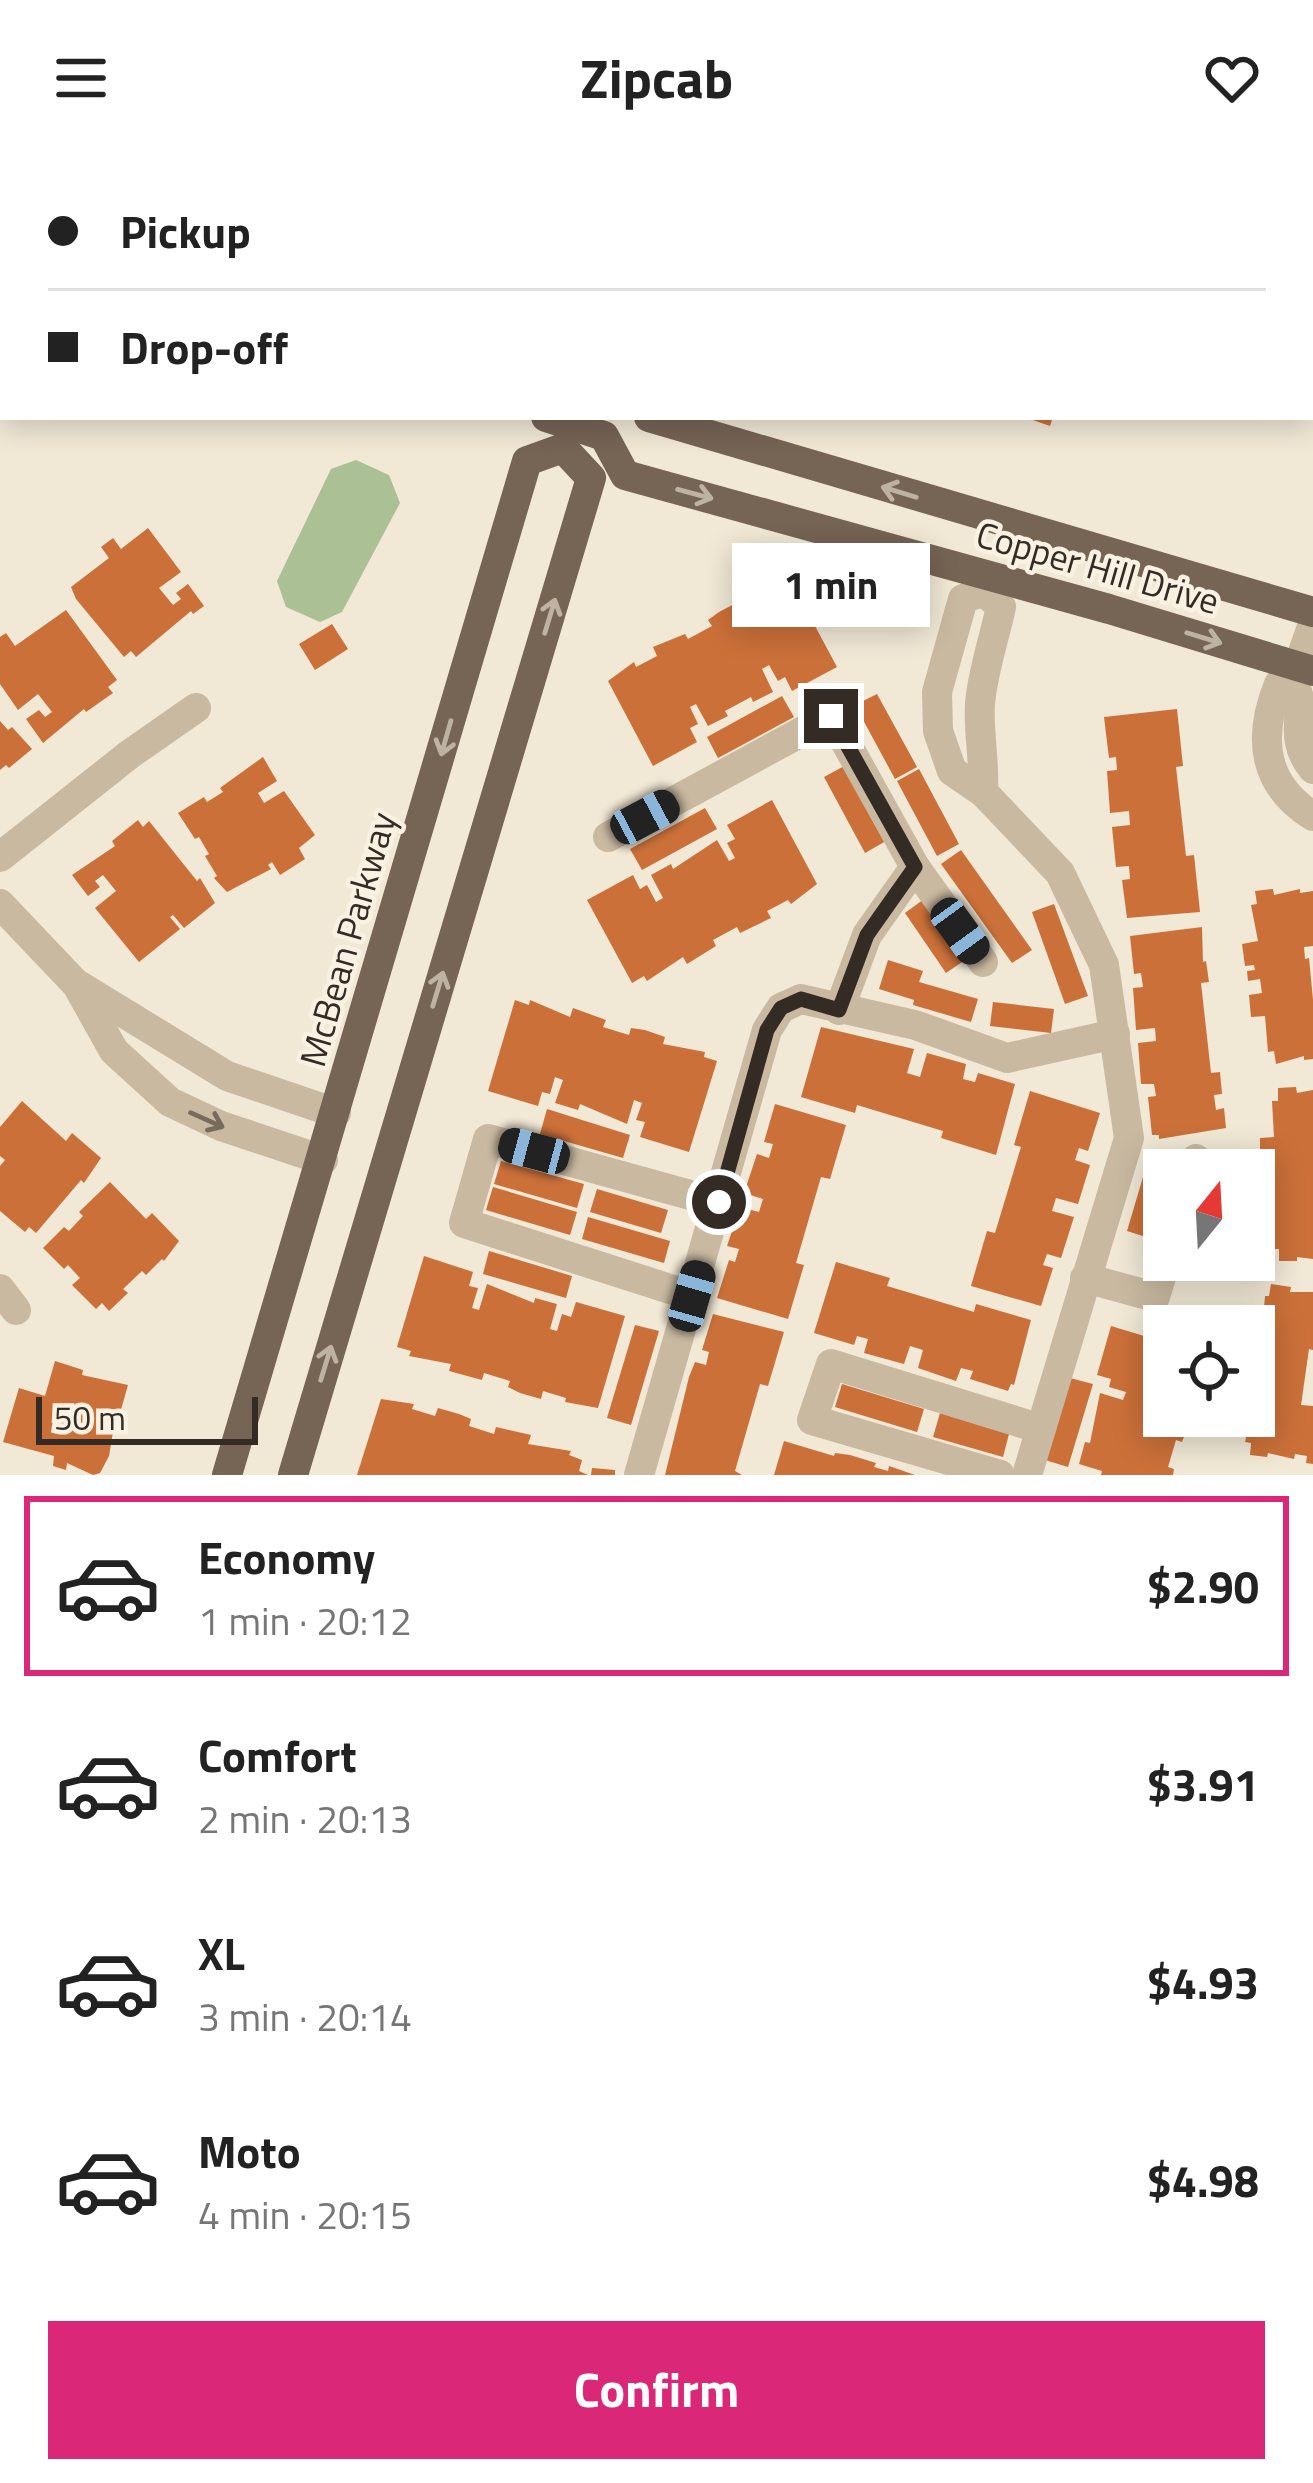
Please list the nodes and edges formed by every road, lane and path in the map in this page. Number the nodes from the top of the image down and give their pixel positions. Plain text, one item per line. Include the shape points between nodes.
1 (628, 420) edge
2 (660, 420) edge
3 (559, 430) edge
4 (604, 436) junction
5 (986, 583) junction
6 (1313, 612) edge
7 (1313, 624) edge
8 (946, 650) junction
9 (987, 660) junction
10 (1302, 673) edge
11 (196, 708) dead end
12 (980, 725) junction
13 (938, 731) junction
14 (1313, 769) edge
15 (983, 791) junction
16 (1306, 802) edge
17 (608, 837) dead end
18 (0, 857) edge
19 (915, 867) junction
20 (0, 904) edge
21 (983, 962) dead end
22 (77, 985) junction
23 (839, 1010) junction
24 (1115, 1034) junction
25 (160, 1037) junction
26 (136, 1074) junction
27 (336, 1113) junction
28 (323, 1160) junction
29 (719, 1202) junction
30 (1085, 1278) junction
31 (1160, 1281) edge
32 (692, 1296) junction
33 (1038, 1428) junction
34 (227, 1475) edge
35 (293, 1475) edge
36 (640, 1475) edge
37 (1000, 1475) edge
38 (1027, 1475) edge

1 - 4 main road
6 -> 2 main road, Copper Hill Drive
3 - 4 main road
3 -> 27 main road, McBean Parkway via 527,461
35 -> 3 main road via 591,478
4 -> 5 main road, Copper Hill Drive via 625,475
5 - 8 street via 963,599
5 - 9 street via 1001,607
5 -> 10 main road, Copper Hill Drive
7 - 10 street
8 - 9 street
8 - 13 street
9 - 12 street
10 - 14 street via 1300,753
10 - 16 street via 1279,684 1269,771
11 - 18 street
12 - 13 street
12 - 15 street
13 - 15 street via 952,772
15 - 24 street via 1060,874 1104,965
17 - 19 street via 831,716
19 - 21 street
19 - 23 street via 867,935
20 - 22 street
22 - 25 street
22 - 26 street
23 - 24 street via 915,1025 1007,1058
23 - 29 street via 801,999 781,1008 767,1030
24 - 30 street via 1129,1138
25 - 26 street
25 - 27 street via 227,1076
26 -> 28 street via 170,1102 221,1126
27 - 28 main road, McBean Parkway
28 - 34 main road, McBean Parkway
29 - 32 street
29 - 32 street via 488,1139 464,1223
30 - 31 street via 1155,1297
30 - 33 street
32 - 36 street
33 - 37 street via 831,1364 812,1420
33 - 38 street

